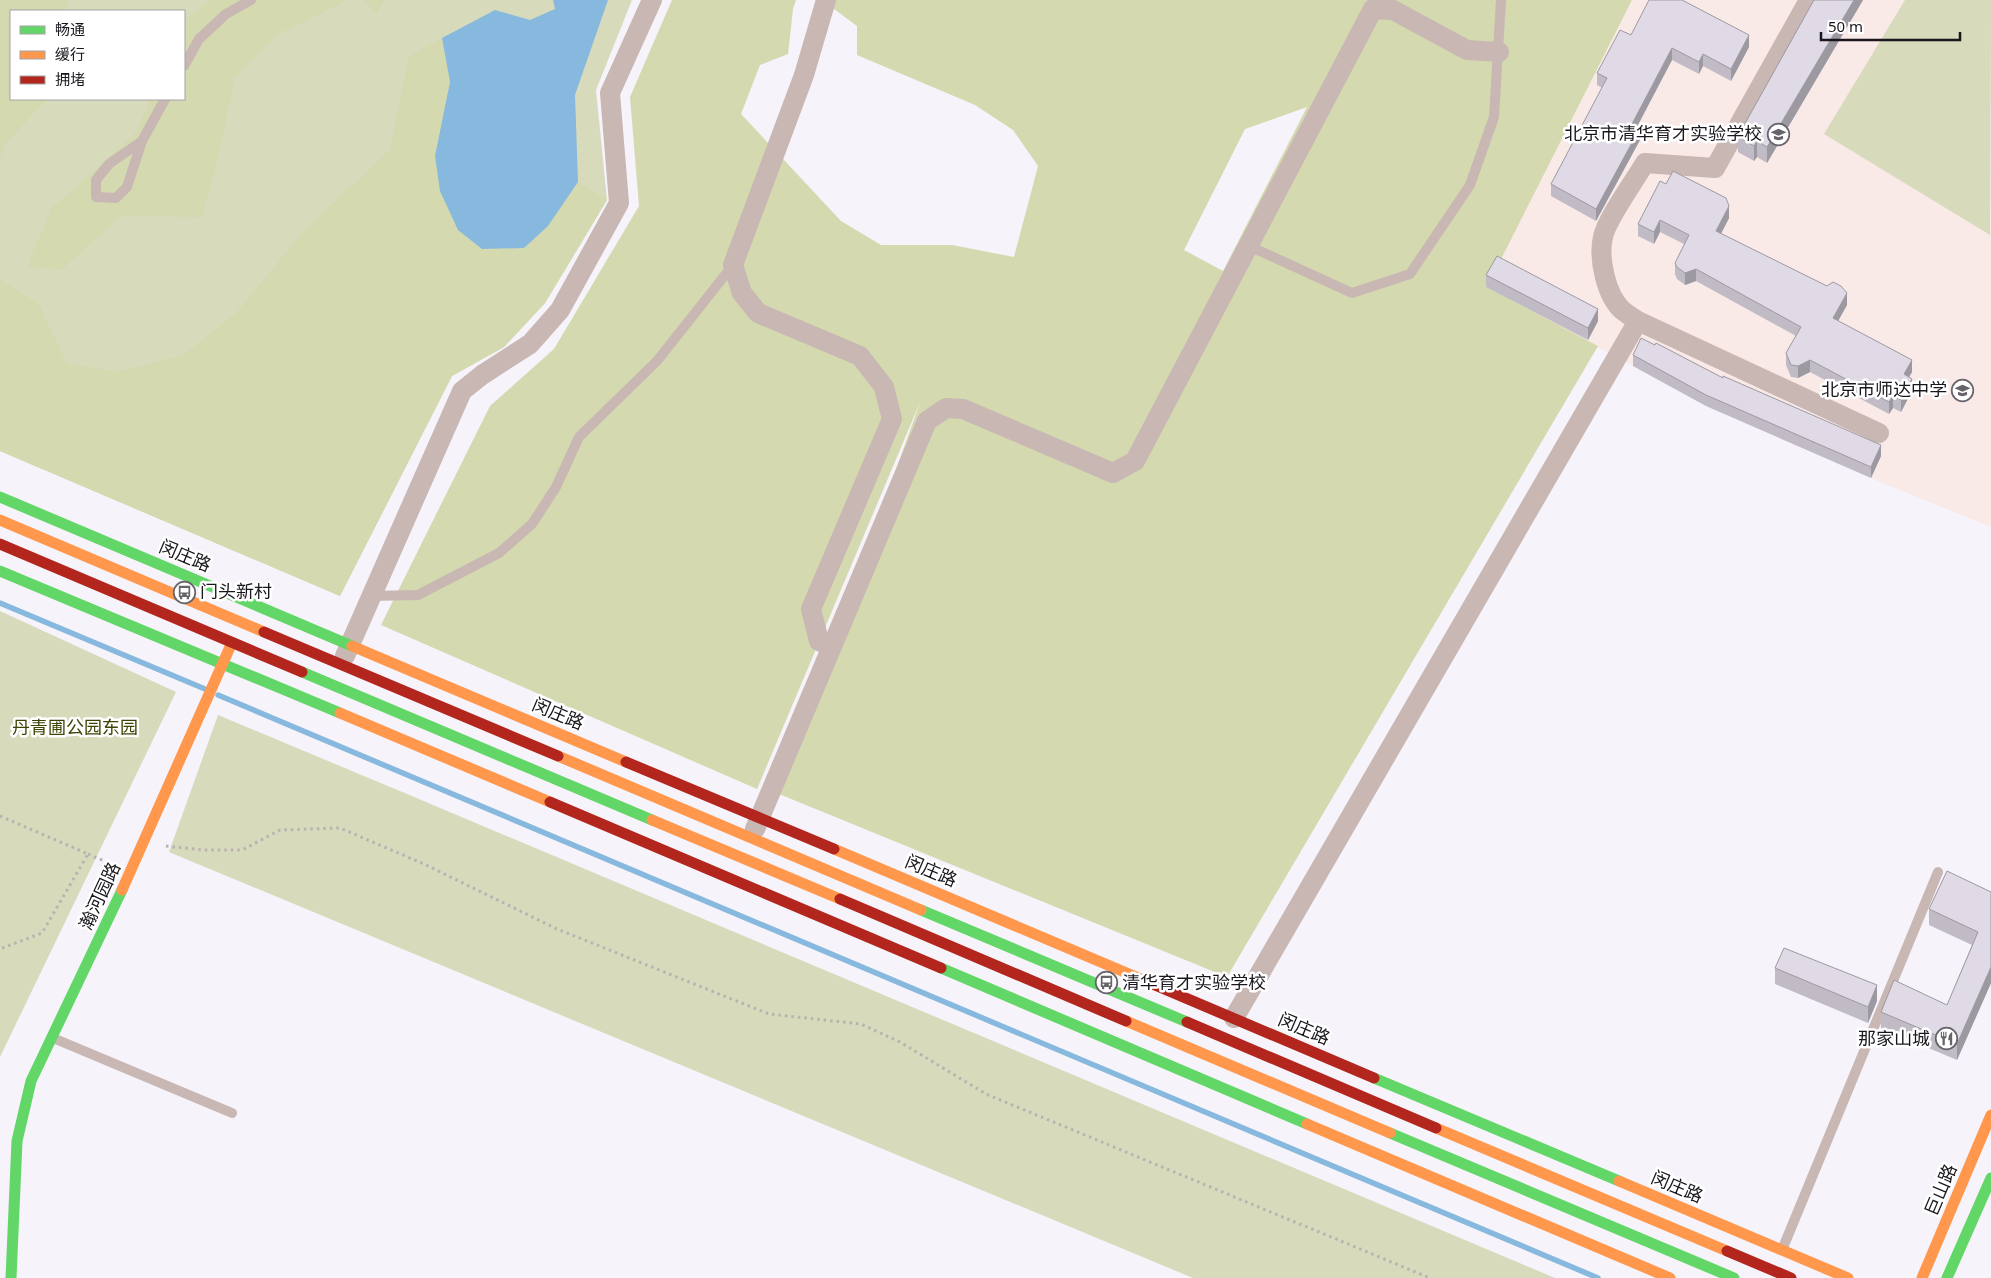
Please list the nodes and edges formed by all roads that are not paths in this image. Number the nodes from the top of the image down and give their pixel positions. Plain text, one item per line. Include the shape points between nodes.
1 (250, 0) edge
2 (652, 0) edge
3 (826, 0) edge
4 (1500, 0) edge
5 (1810, 0) edge
6 (1499, 52) junction
7 (185, 64) edge
8 (165, 100) edge
9 (142, 141) junction
10 (1249, 246) junction
11 (733, 264) junction
12 (1638, 321) junction
13 (1879, 433) dead end
14 (0, 497) edge
15 (0, 520) edge
16 (0, 544) edge
17 (0, 571) edge
18 (371, 596) junction
19 (231, 643) junction
20 (350, 644) junction
21 (832, 647) junction
22 (222, 663) junction
23 (341, 664) junction
24 (760, 818) junction
25 (752, 838) junction
26 (1938, 872) dead end
27 (1234, 1018) junction
28 (52, 1037) junction
29 (232, 1113) dead end
30 (1991, 1115) edge
31 (1991, 1178) edge
32 (1782, 1250) junction
33 (11, 1278) edge
34 (1670, 1278) edge
35 (1734, 1278) edge
36 (1791, 1278) edge
37 (1848, 1278) edge
38 (1922, 1278) edge
39 (1947, 1278) edge

1 - 7 lane via 226,14 199,39
2 - 18 street via 610,93 619,203 560,310 530,344 462,391
3 - 11 street via 804,75
4 - 6 lane
5 - 12 street via 1715,168 1646,163 1608,225 1602,237 1605,278 1622,310
6 - 10 street via 1467,50 1393,10 1373,9
6 - 10 lane via 1494,117 1470,185 1410,274 1352,293
8 - 9 lane
9 - 9 lane via 127,186 116,198 96,197 96,180 109,164
10 - 21 street via 1134,461 1113,473 963,409 946,408 927,421
11 - 18 lane via 657,362 579,437 556,487 532,524 498,552 418,595
11 - 21 street via 742,293 758,313 860,356 884,387 892,419 811,609 819,641
12 - 13 street
12 - 27 street
14 - 20 street, 闵庄路
15 - 23 street
16 - 19 street
17 - 22 street
18 - 20 street
19 - 22 street, 瀚河园路
19 - 23 street
19 - 35 street
20 - 23 street
20 - 24 street, 闵庄路
21 - 24 street
22 - 28 street, 瀚河园路 via 144,844
22 - 34 street
23 - 25 street
24 - 25 street
24 - 27 street, 闵庄路
25 - 36 street
26 - 32 lane
27 - 32 street, 闵庄路
28 - 29 lane
28 - 33 street, 瀚河园路 via 32,1081 17,1141
30 - 38 street, 巨山路
31 - 39 street
32 - 37 street, 闵庄路

